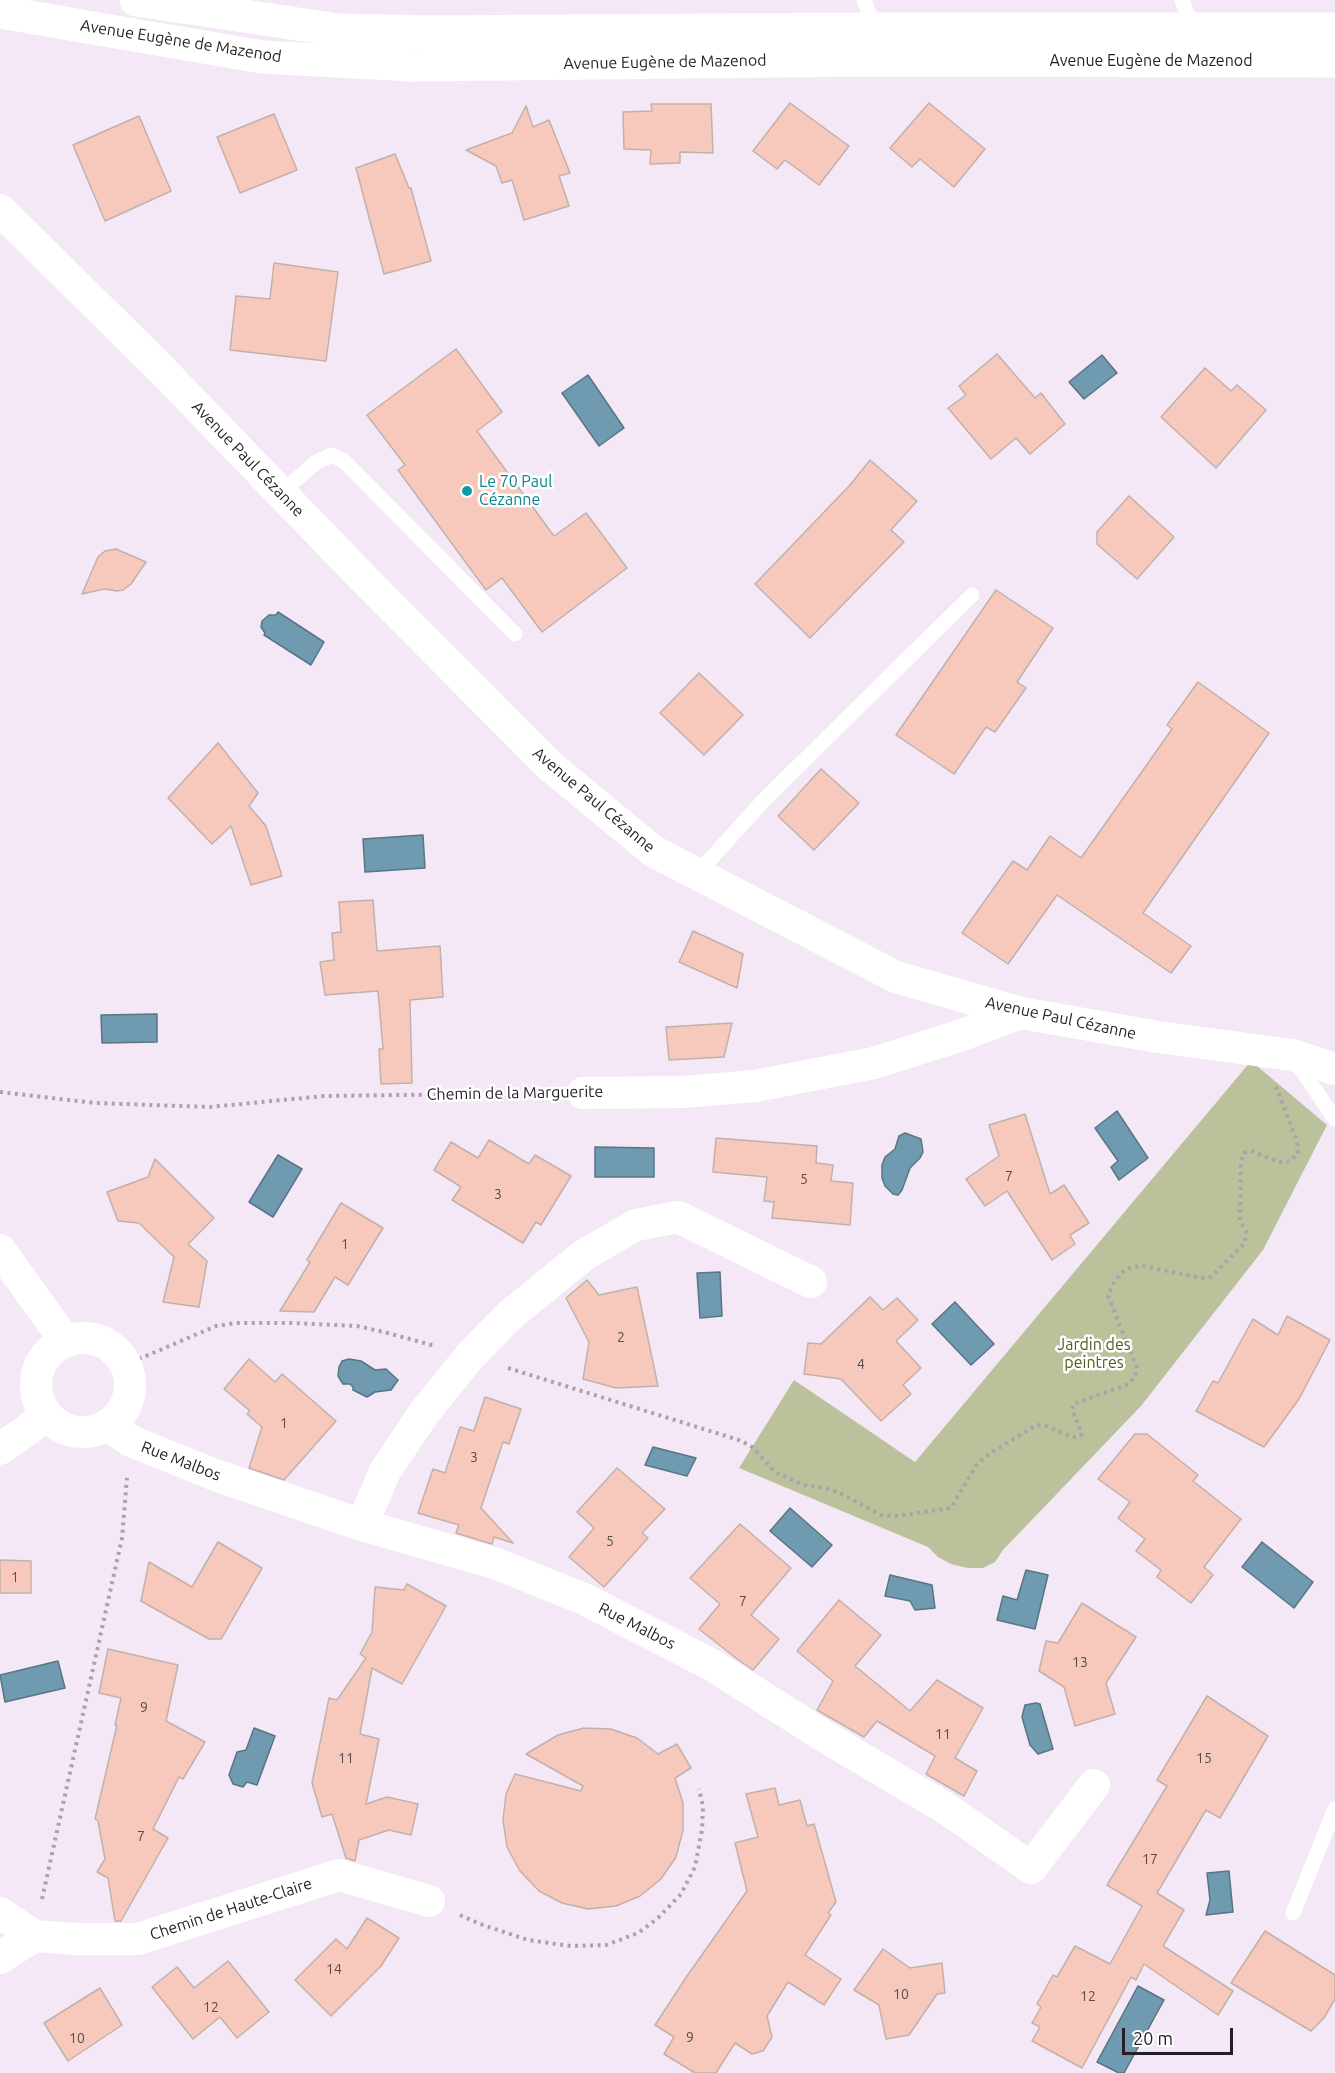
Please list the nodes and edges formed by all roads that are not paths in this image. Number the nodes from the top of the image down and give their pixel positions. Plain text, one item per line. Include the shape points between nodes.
1 (136, 0) edge
2 (1182, 0) edge
3 (0, 12) edge
4 (1335, 29) edge
5 (869, 30) edge
6 (1194, 46) junction
7 (1335, 62) edge
8 (0, 210) edge
9 (281, 493) junction
10 (972, 595) dead end
11 (515, 634) dead end
12 (697, 874) junction
13 (1021, 1012) junction
14 (1292, 1055) junction
15 (1335, 1070) edge
16 (583, 1093) road end
17 (1335, 1119) edge
18 (0, 1251) edge
19 (811, 1282) dead end
20 (66, 1342) junction
21 (47, 1416) junction
22 (108, 1425) junction
23 (0, 1449) edge
24 (362, 1524) junction
25 (1094, 1785) dead end
26 (1335, 1809) edge
27 (429, 1901) road end
28 (0, 1913) edge
29 (1293, 1913) dead end
30 (34, 1936) junction
31 (0, 1958) edge

1 - 5 street, Avenue Eugène de Mazenod via 338,30
2 - 6 lane
3 - 5 street, Avenue Eugène de Mazenod via 262,57 412,65
4 - 6 street, Avenue Eugène de Mazenod
5 - 6 street, Avenue Eugène de Mazenod
6 - 7 street, Avenue Eugène de Mazenod
8 - 9 street, Avenue Paul Cézanne
9 - 11 lane via 315,463 331,455 344,461
9 - 12 street, Avenue Paul Cézanne via 550,766 653,851
10 - 12 lane via 764,800
12 - 13 street, Avenue Paul Cézanne via 896,977
13 - 14 street, Avenue Paul Cézanne via 1158,1037
13 - 16 street, Chemin de la Marguerite via 874,1064 755,1086 682,1092
14 - 15 street, Avenue Paul Cézanne
14 - 17 lane
18 - 20 street
19 - 24 street via 678,1217 636,1225 584,1255 509,1316 470,1356 424,1413 385,1471
20 - 21 street via 53,1350 38,1375 40,1403
20 - 22 street via 100,1342 118,1353 125,1365 130,1392 122,1411
21 - 22 street via 76,1431 96,1431
21 - 23 street
22 - 24 street, Rue Malbos via 130,1441 215,1475
24 - 25 street, Rue Malbos via 497,1564 584,1599 712,1665 946,1809 1031,1868
26 - 29 lane
27 - 30 street, Chemin de Haute-Claire via 339,1875 138,1939
28 - 30 street, Chemin de Haute-Claire
30 - 31 street

